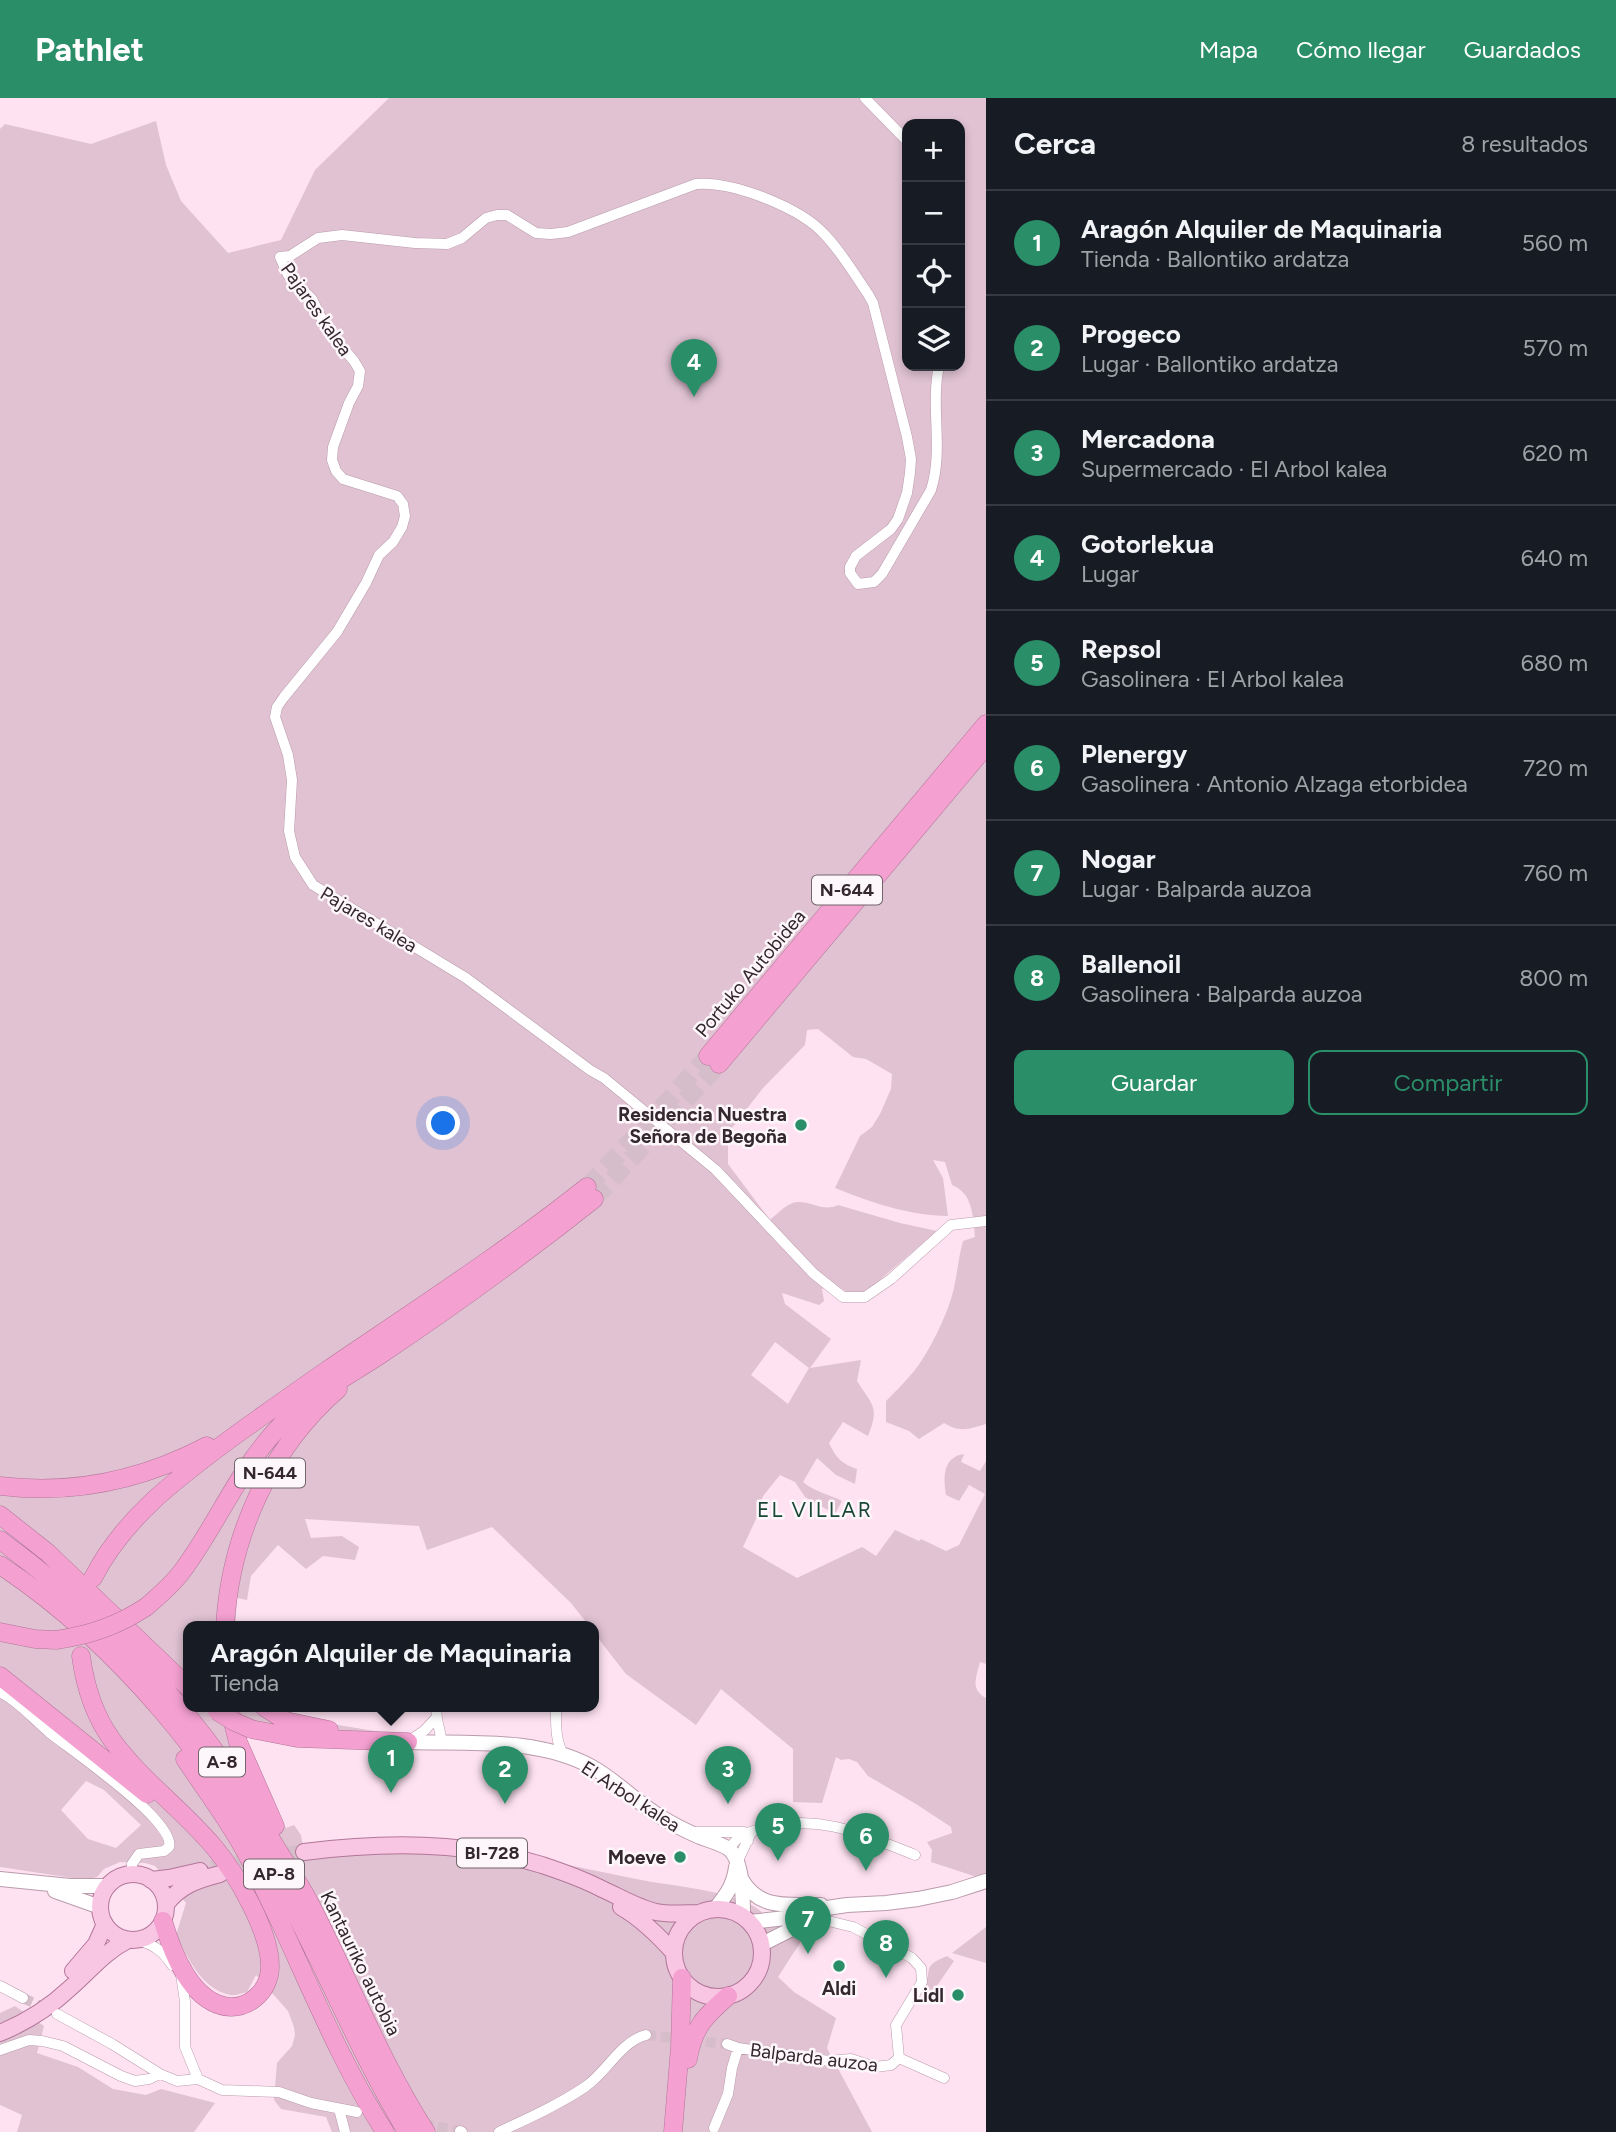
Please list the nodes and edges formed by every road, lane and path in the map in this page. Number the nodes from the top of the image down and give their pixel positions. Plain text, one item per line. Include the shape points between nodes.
1 (865, 98) edge
2 (902, 136) edge
3 (938, 371) edge
4 (986, 724) edge
5 (986, 746) edge
6 (986, 1221) edge
7 (379, 1355) junction
8 (274, 1407) junction
9 (0, 1486) edge
10 (0, 1515) edge
11 (0, 1540) edge
12 (0, 1567) edge
13 (93, 1578) dead end
14 (226, 1621) edge
15 (0, 1632) edge
16 (81, 1656) dead end
17 (0, 1676) edge
18 (183, 1682) edge
19 (0, 1692) edge
20 (221, 1712) edge
21 (223, 1712) edge
22 (272, 1712) edge
23 (436, 1712) edge
24 (555, 1712) edge
25 (435, 1719) junction
26 (408, 1742) junction
27 (441, 1743) junction
28 (565, 1756) junction
29 (688, 1832) junction
30 (748, 1835) junction
31 (729, 1849) junction
32 (915, 1855) dead end
33 (739, 1872) junction
34 (132, 1874) junction
35 (0, 1879) edge
36 (151, 1880) junction
37 (986, 1881) edge
38 (23, 1882) junction
39 (108, 1885) junction
40 (303, 1891) junction
41 (258, 1901) junction
42 (100, 1907) junction
43 (707, 1911) junction
44 (164, 1912) junction
45 (853, 1913) junction
46 (817, 1918) junction
47 (747, 1919) junction
48 (104, 1924) junction
49 (133, 1940) junction
50 (762, 1944) junction
51 (674, 1953) junction
52 (180, 1963) junction
53 (682, 1978) junction
54 (183, 1984) junction
55 (0, 1986) edge
56 (728, 1996) junction
57 (23, 1998) tunnel mouth
58 (57, 2014) tunnel mouth
59 (0, 2022) edge
60 (0, 2033) edge
61 (646, 2035) tunnel mouth
62 (727, 2043) tunnel mouth
63 (738, 2048) junction
64 (0, 2050) edge
65 (899, 2058) junction
66 (160, 2074) junction
67 (944, 2078) dead end
68 (198, 2079) junction
69 (339, 2109) junction
70 (358, 2112) dead end
71 (714, 2128) dead end
72 (345, 2132) edge
73 (385, 2132) edge
74 (407, 2132) edge
75 (426, 2132) edge
76 (499, 2132) edge
77 (673, 2132) edge
78 (681, 2132) edge

1 - 2 street
3 - 6 street, Pajares kalea via 938,442 931,490 882,574 874,582 858,584 850,573 852,562 898,519 911,459 873,303 828,237 809,221 770,200 710,183 696,184 568,232 536,233 507,215 497,215 447,244 342,235 318,238 290,256 280,257 288,275 312,299 326,328 359,371 358,386 333,447 336,471 344,479 397,496 405,516 337,632 277,707 275,717 292,780 289,831 295,857 313,885 466,978 604,1078 716,1170 813,1273 843,1297 865,1297 951,1225
4 - 5 highway, Portuko Autobidea / N-644 via 713,1060
7 - 8 highway, N-644 via 471,1290 591,1193
7 - 14 highway, N-644 via 309,1418 264,1482 232,1567
7 - 15 highway, bridge via 323,1389 280,1426 247,1467 183,1570 146,1607 86,1635 56,1640
8 - 9 highway, N-644 via 183,1458 132,1477 57,1489
8 - 13 highway, N-644 via 150,1504 114,1542
10 - 18 highway via 48,1553
11 - 40 highway, Kantauriko autobia / A-8 via 110,1631 156,1680 213,1749
12 - 41 highway, A-8 via 93,1652 179,1751 243,1849
12 - 74 highway, AP-8 via 31,1586 99,1645 147,1695 232,1804 283,1890
16 - 41 highway via 103,1727 125,1755 212,1829
17 - 41 highway via 177,1819
19 - 34 street via 124,1790 163,1828 169,1847 139,1854
20 - 40 highway
21 - 26 highway, bridge via 251,1729 297,1738
22 - 26 highway via 312,1728
23 - 25 street
24 - 28 street via 556,1734
25 - 26 street
25 - 27 street
26 - 27 street, El Arbol kalea
27 - 28 street, El Arbol kalea via 529,1746
28 - 29 street, El Arbol kalea via 610,1778 657,1815
29 - 30 street, El Arbol kalea
29 - 31 street, El Arbol kalea
30 - 31 street
30 - 32 street, El Arbol kalea via 783,1824 816,1822
30 - 33 street
31 - 33 street
33 - 43 street via 731,1888
33 - 45 street via 752,1894 766,1902
33 - 47 street
34 - 36 main road
34 - 39 main road
35 - 38 street
36 - 44 main road via 163,1895
36 - 44 main road via 216,1871 175,1892
37 - 45 street
38 - 39 street
38 - 42 street
39 - 42 main road
40 - 75 highway, Kantauriko autobia / A-8 via 404,2097
41 - 52 highway via 270,1965 258,1996 235,2007 213,2002 195,1988
41 - 73 highway, A-8
42 - 48 main road
43 - 47 main road, BI-728 via 730,1910
43 - 51 main road via 691,1918 678,1934
43 - 51 main road, BI-728 via 645,1909 562,1872 461,1848 355,1846 304,1855 410,1852 496,1862 590,1892 634,1915
44 - 49 main road via 157,1929
44 - 52 highway via 168,1938
45 - 46 street
45 - 46 street, Balparda auzoa via 838,1922
45 - 47 street via 827,1908 794,1917
45 - 65 street, Balparda auzoa via 921,1968 920,1984 896,2025
46 - 50 street
47 - 50 main road
48 - 49 main road via 118,1937
48 - 59 main road via 96,1944 62,1982 37,2003
49 - 54 street via 163,1952
49 - 60 main road via 100,1958 43,2011
50 - 56 main road via 756,1977
51 - 53 main road, BI-728
52 - 54 street
53 - 56 main road via 707,1995
53 - 77 highway
54 - 68 street via 185,2047
55 - 57 street
56 - 78 highway via 703,2019 691,2043
58 - 66 street
61 - 76 street via 635,2038 588,2084 549,2110
62 - 63 street, Balparda auzoa
63 - 65 street, Balparda auzoa via 829,2061 851,2059 875,2067 891,2065
63 - 71 street via 728,2094
64 - 66 street via 29,2040 42,2041 63,2046 135,2081
65 - 67 street, Balparda auzoa
66 - 68 street via 177,2081
68 - 69 street via 222,2090 279,2092
69 - 70 street
69 - 72 street

